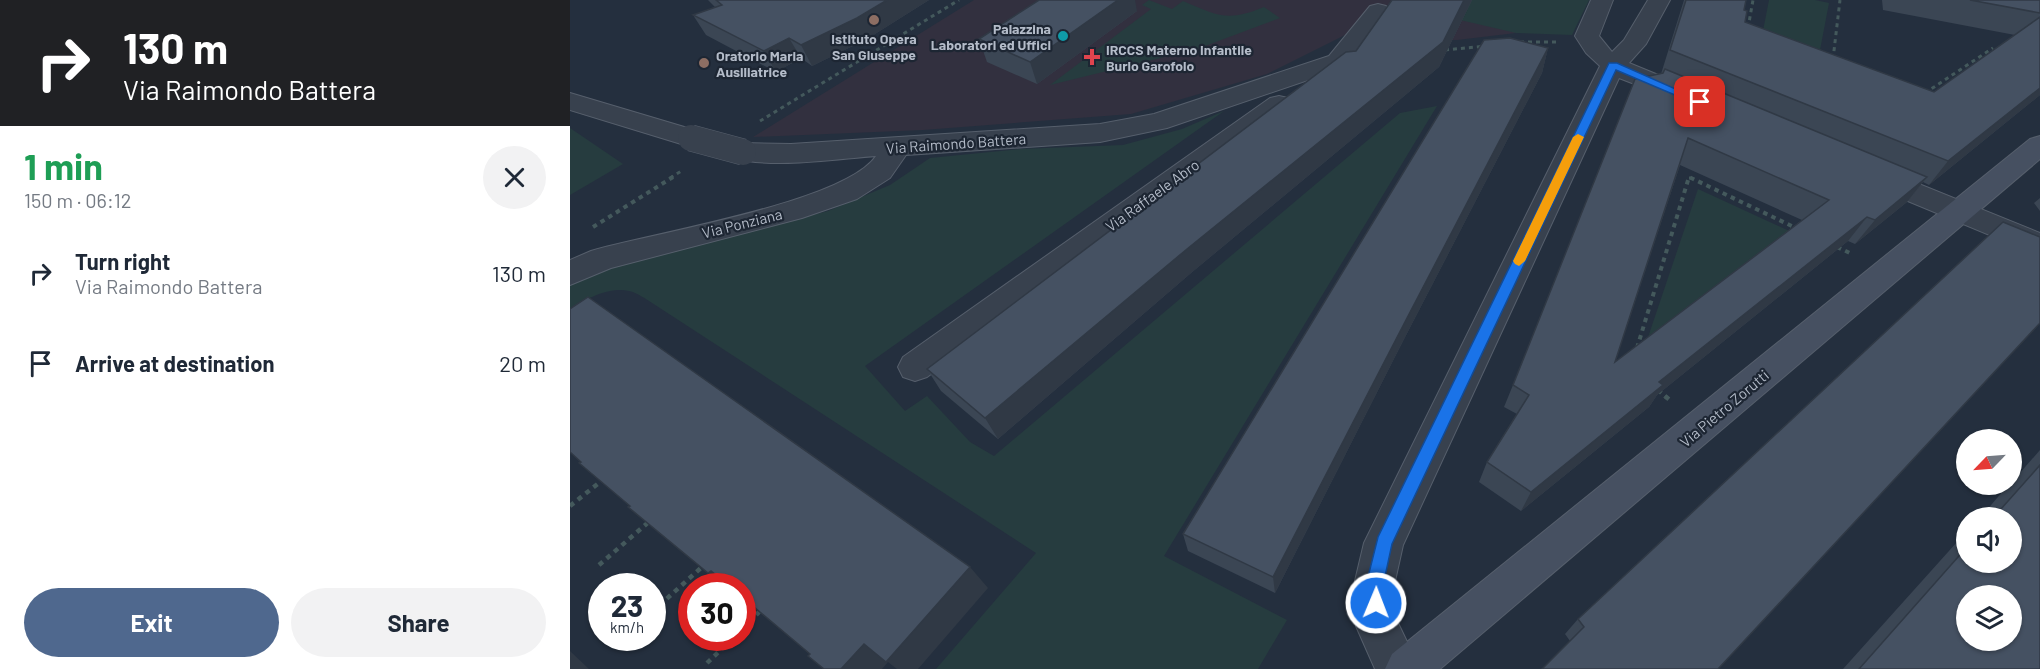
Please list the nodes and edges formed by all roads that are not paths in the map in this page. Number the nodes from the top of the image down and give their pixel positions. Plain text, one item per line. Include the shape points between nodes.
1 (1602, 0) edge
2 (1659, 0) edge
3 (1378, 12) dead end
4 (1603, 57) junction
5 (1338, 61) junction
6 (570, 101) edge
7 (1700, 102) edge
8 (2040, 146) edge
9 (897, 147) junction
10 (1851, 166) edge
11 (1959, 212) junction
12 (2040, 244) edge
13 (570, 273) edge
14 (915, 367) dead end
15 (1398, 669) edge
16 (1407, 669) edge

1 - 4 street via 1587,36
2 - 4 street via 1634,44
3 - 5 street, Via Raffaele Abro
4 - 7 street
4 - 15 street via 1384,543 1375,581 1377,626
5 - 9 street, Via Raimondo Battera via 1158,122 1100,133
5 - 14 street, Via Raffaele Abro
6 - 9 street, Via Raimondo Battera, bridge via 743,153
8 - 11 street, Via Pietro Zorutti
9 - 13 street, Via Ponziana via 879,171 830,200 614,255
10 - 11 street
11 - 12 street
11 - 16 street, Via Pietro Zorutti

